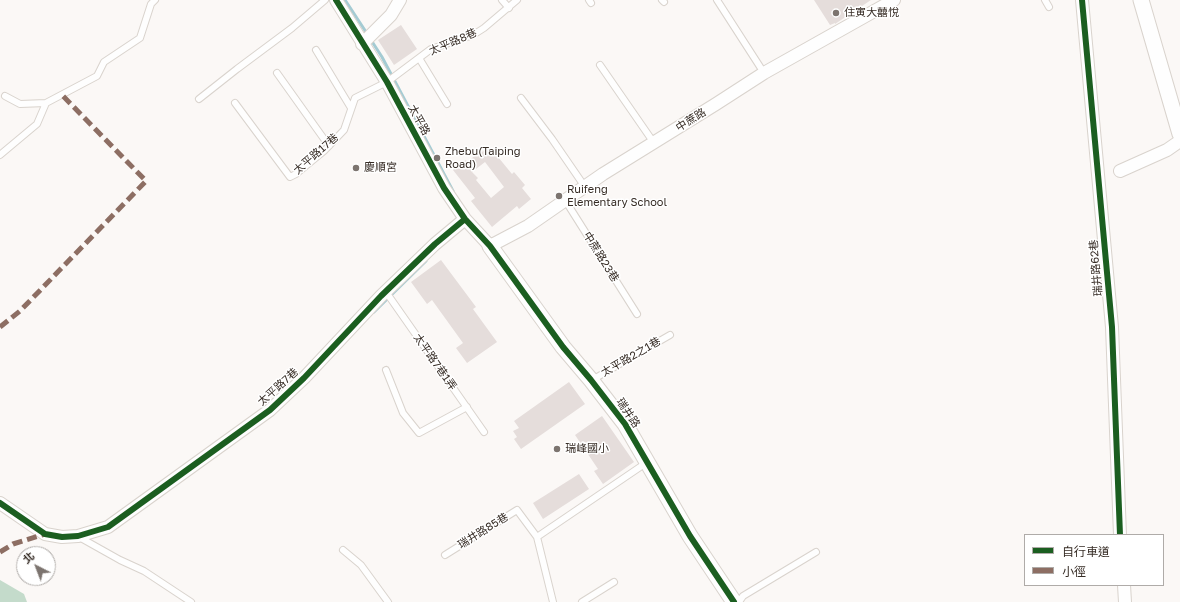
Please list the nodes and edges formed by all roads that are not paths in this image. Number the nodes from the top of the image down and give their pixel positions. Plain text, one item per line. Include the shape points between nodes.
1 (155, 0) edge
2 (325, 0) edge
3 (336, 0) edge
4 (400, 0) edge
5 (502, 0) edge
6 (517, 0) edge
7 (717, 0) edge
8 (894, 0) edge
9 (1045, 0) edge
10 (1082, 0) edge
11 (1141, 0) edge
12 (1049, 7) dead end
13 (509, 8) junction
14 (362, 44) junction
15 (316, 50) dead end
16 (419, 58) junction
17 (600, 65) dead end
18 (278, 73) dead end
19 (764, 73) junction
20 (387, 82) junction
21 (5, 96) dead end
22 (521, 98) dead end
23 (199, 99) dead end
24 (46, 103) junction
25 (235, 103) dead end
26 (447, 104) dead end
27 (351, 108) junction
28 (1180, 134) edge
29 (1180, 141) edge
30 (654, 143) junction
31 (328, 146) junction
32 (0, 155) edge
33 (1120, 171) dead end
34 (585, 187) junction
35 (565, 200) junction
36 (465, 219) junction
37 (490, 246) junction
38 (386, 292) junction
39 (637, 314) dead end
40 (670, 335) dead end
41 (386, 370) dead end
42 (591, 380) junction
43 (466, 407) junction
44 (484, 432) dead end
45 (646, 463) junction
46 (0, 503) edge
47 (1120, 534) edge
48 (78, 536) junction
49 (537, 537) junction
50 (343, 550) dead end
51 (816, 552) dead end
52 (445, 555) dead end
53 (614, 582) dead end
54 (1124, 586) edge
55 (191, 602) edge
56 (388, 602) edge
57 (553, 602) edge
58 (582, 602) edge
59 (734, 602) edge
60 (739, 602) edge
61 (1125, 602) edge

1 - 24 lane via 151,4 140,38 104,62 96,76
2 - 23 lane
3 - 14 street, 太平路
4 - 14 street via 391,15
5 - 13 lane
6 - 13 lane, 太平路8巷
7 - 19 lane
8 - 19 street, 中蔗路
9 - 12 lane
10 - 47 street, 瑞井路62巷 via 1112,327
11 - 28 street
13 - 16 lane, 太平路8巷 via 473,35 431,49
14 - 20 street, 太平路
15 - 27 lane
16 - 20 lane, 太平路8巷
16 - 26 lane
17 - 30 lane
18 - 31 lane
19 - 30 street, 中蔗路
20 - 27 lane, 太平路17巷 via 355,98
20 - 36 street, 太平路 via 433,169
21 - 24 lane via 20,104
22 - 34 lane
24 - 32 lane via 37,124
25 - 31 lane, 太平路17巷 via 290,177
27 - 31 lane, 太平路17巷 via 344,130
29 - 33 street via 1167,150
30 - 34 street, 中蔗路
34 - 35 street, 中蔗路
35 - 37 street, 中蔗路 via 528,226
35 - 39 lane, 中蔗路23巷
36 - 37 street, 太平路
36 - 38 street, 太平路7巷
37 - 42 street, 瑞井路 via 562,347
38 - 43 lane, 太平路7巷1弄
38 - 48 street, 太平路7巷 via 270,410 108,527
40 - 42 lane, 太平路2之1巷
41 - 43 lane via 403,413 419,434
42 - 45 street, 瑞井路 via 625,424
43 - 44 lane, 太平路7巷1弄
45 - 49 lane
45 - 59 street, 瑞井路
46 - 48 street, 太平路7巷 via 45,534
48 - 55 lane via 144,571
49 - 52 lane, 瑞井路85巷 via 517,510
49 - 57 lane, 瑞井路85巷
50 - 56 lane via 361,565
51 - 60 lane via 743,596
53 - 58 lane
54 - 61 street

